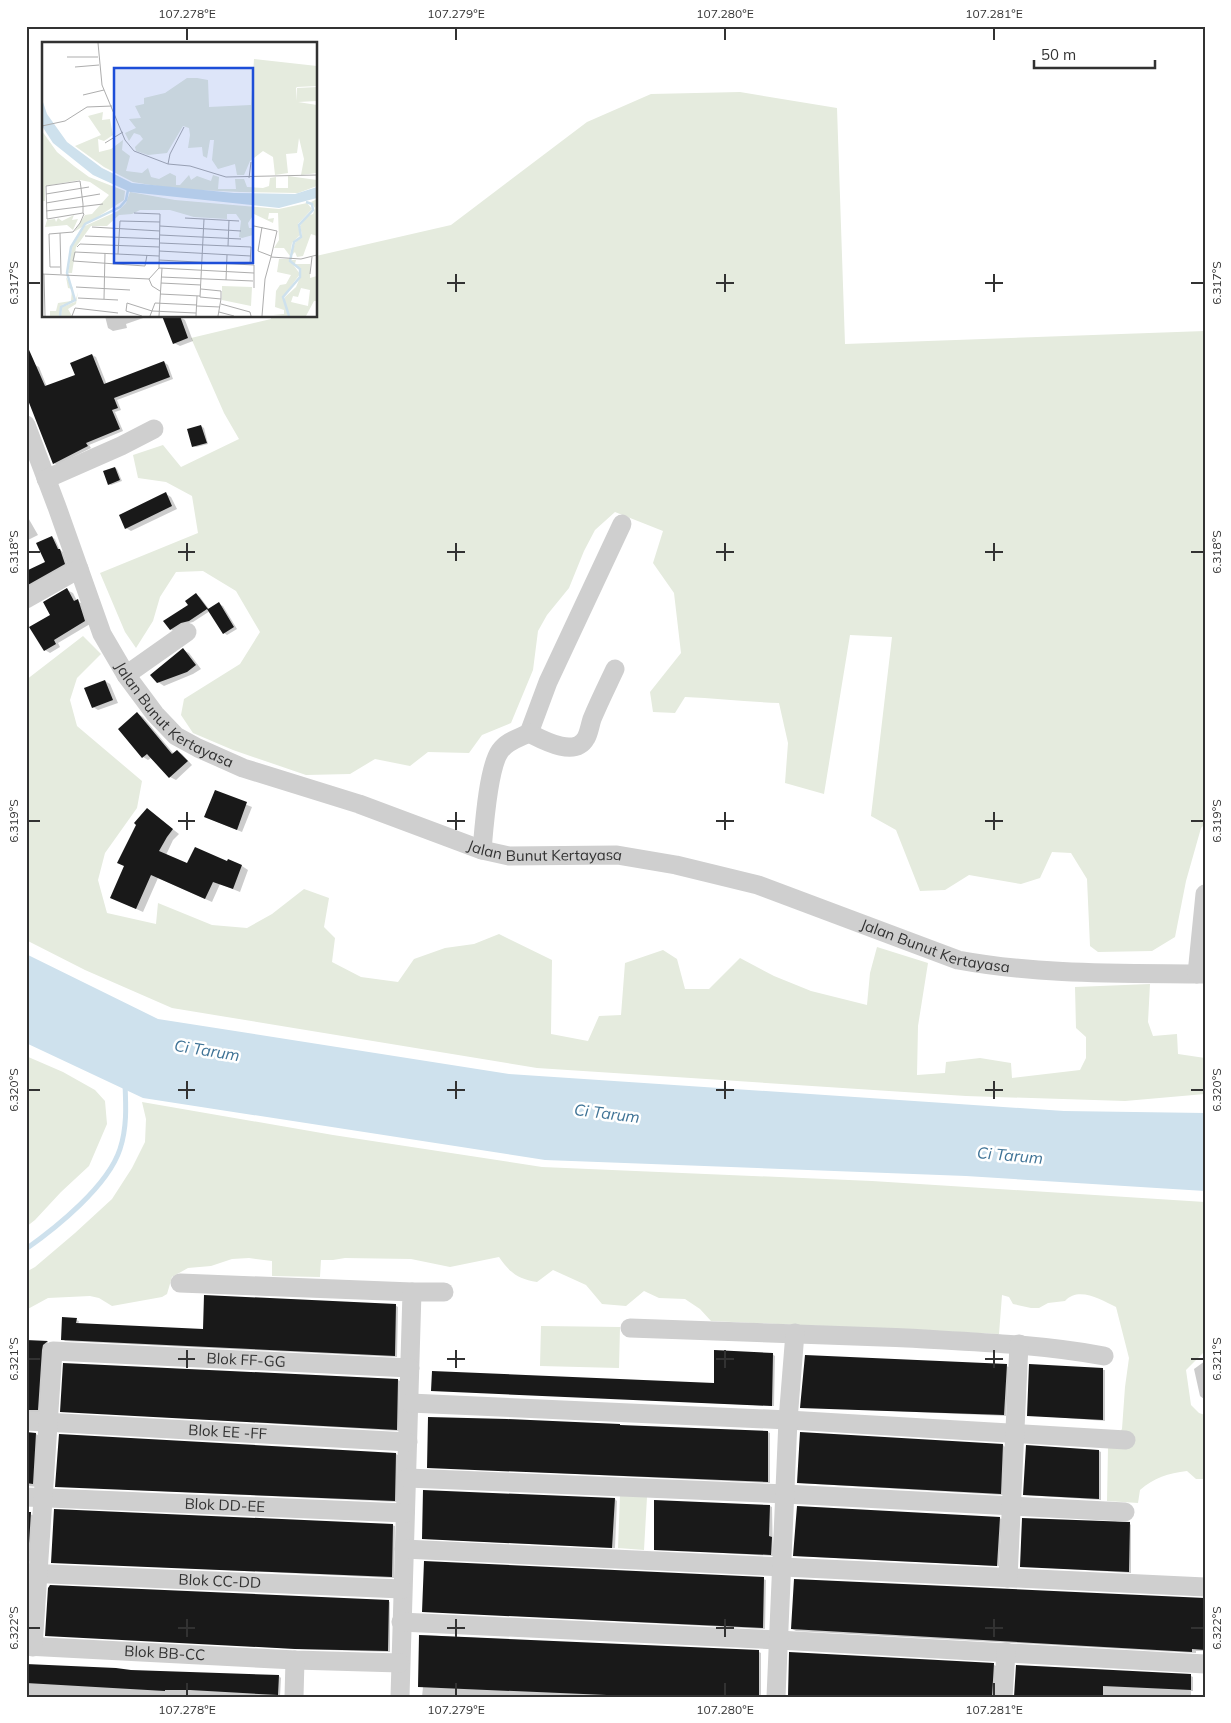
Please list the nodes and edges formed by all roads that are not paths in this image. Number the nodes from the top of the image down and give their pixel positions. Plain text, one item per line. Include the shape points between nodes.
1 (26, 425) edge
2 (154, 429) dead end
3 (46, 479) junction
4 (622, 524) dead end
5 (80, 569) junction
6 (26, 599) edge
7 (187, 632) dead end
8 (615, 669) dead end
9 (126, 675) junction
10 (529, 733) junction
11 (482, 850) junction
12 (1205, 894) edge
13 (1201, 974) edge
14 (180, 1283) dead end
15 (412, 1292) junction
16 (444, 1292) dead end
17 (630, 1328) dead end
18 (795, 1333) junction
19 (1019, 1344) junction
20 (1104, 1356) dead end
21 (410, 1368) junction
22 (410, 1403) junction
23 (788, 1420) junction
24 (26, 1421) edge
25 (48, 1422) junction
26 (1014, 1434) junction
27 (1126, 1440) dead end
28 (408, 1442) junction
29 (407, 1478) junction
30 (786, 1494) junction
31 (35, 1497) edge
32 (1011, 1506) junction
33 (1125, 1512) dead end
34 (405, 1513) junction
35 (404, 1549) junction
36 (783, 1568) junction
37 (32, 1573) edge
38 (1008, 1578) junction
39 (1205, 1587) edge
40 (402, 1589) junction
41 (401, 1622) junction
42 (778, 1640) junction
43 (30, 1647) edge
44 (1006, 1652) junction
45 (295, 1660) junction
46 (400, 1663) junction
47 (1205, 1664) edge
48 (294, 1697) edge
49 (400, 1697) edge
50 (776, 1697) edge
51 (1003, 1697) edge

1 - 3 street, Jalan Bunut Kertayasa
2 - 3 street
3 - 5 street, Jalan Bunut Kertayasa
4 - 10 street via 548,682
5 - 6 street
5 - 9 street, Jalan Bunut Kertayasa via 102,634
7 - 9 street
8 - 10 street via 581,744 558,747
9 - 11 street, Jalan Bunut Kertayasa via 176,736 198,748 243,768 359,804
10 - 11 street via 510,742 495,761
11 - 13 street, Jalan Bunut Kertayasa via 509,856 617,855 676,865 758,885 934,952 992,966 1067,972
12 - 13 street
14 - 15 street
15 - 16 street
15 - 21 street
17 - 18 street
18 - 19 street
18 - 23 street
19 - 20 street
19 - 26 street
21 - 22 street
21 - 25 street, Blok FF-GG via 53,1351
22 - 23 street
22 - 28 street
23 - 26 street
23 - 30 street
24 - 25 street, Blok EE -FF
25 - 28 street, Blok EE -FF
25 - 31 street
26 - 27 street
26 - 32 street
28 - 29 street
29 - 30 street
29 - 34 street
30 - 32 street
30 - 36 street
31 - 34 street, Blok DD-EE
31 - 37 street
32 - 33 street
32 - 38 street
34 - 35 street
35 - 36 street
35 - 40 street
36 - 38 street
36 - 42 street
37 - 40 street, Blok CC-DD
37 - 43 street
38 - 39 street
40 - 41 street
41 - 42 street
41 - 46 street
42 - 44 street
42 - 50 street
43 - 45 street, Blok BB-CC
44 - 47 street
44 - 51 street
45 - 46 street, Blok BB-CC
45 - 48 street
46 - 49 street

